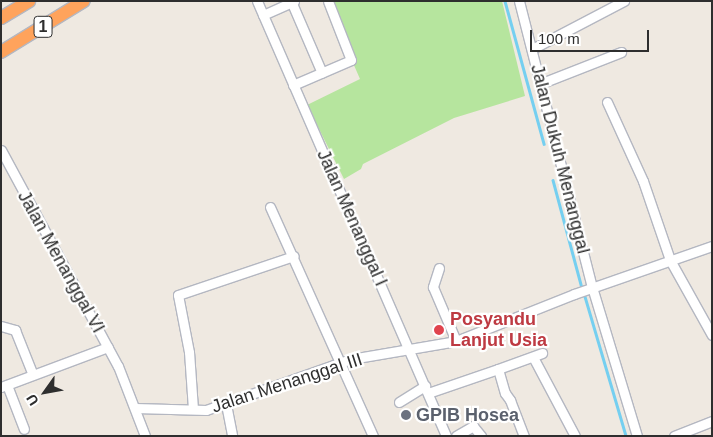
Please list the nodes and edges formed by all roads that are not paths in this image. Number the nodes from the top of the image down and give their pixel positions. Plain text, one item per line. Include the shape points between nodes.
1 (29, 1) edge
2 (84, 1) edge
3 (257, 1) edge
4 (328, 1) edge
5 (520, 1) edge
6 (624, 1) edge
7 (292, 2) edge
8 (263, 15) junction
9 (1, 18) edge
10 (532, 48) junction
11 (1, 52) edge
12 (621, 52) dead end
13 (322, 73) junction
14 (542, 84) junction
15 (294, 85) junction
16 (607, 102) dead end
17 (1, 150) edge
18 (270, 207) dead end
19 (712, 246) edge
20 (294, 256) junction
21 (670, 260) junction
22 (439, 268) dead end
23 (588, 288) junction
24 (1, 326) edge
25 (712, 335) edge
26 (456, 341) junction
27 (108, 347) junction
28 (408, 351) junction
29 (342, 362) junction
30 (498, 369) junction
31 (33, 375) junction
32 (4, 386) edge
33 (427, 389) junction
34 (399, 402) dead end
35 (226, 404) junction
36 (134, 408) junction
37 (193, 409) junction
38 (712, 421) edge
39 (24, 429) dead end
40 (145, 436) edge
41 (232, 436) edge
42 (373, 436) edge
43 (446, 436) edge
44 (456, 436) edge
45 (480, 436) edge
46 (524, 436) edge
47 (575, 436) edge
48 (637, 436) edge
49 (674, 436) edge

1 - 9 highway, 1
2 - 11 highway, 1
3 - 8 street, Jalan Menanggal I
4 - 13 street via 352,58
5 - 10 street, Jalan Dukuh Menanggal
6 - 10 street
7 - 8 street
7 - 13 street
8 - 15 street, Jalan Menanggal I
10 - 14 street, Jalan Dukuh Menanggal
12 - 14 street
13 - 15 street
14 - 23 street, Jalan Dukuh Menanggal
15 - 28 street, Jalan Menanggal I
16 - 21 street via 643,181
17 - 27 street, Jalan Menanggal VI
18 - 20 street
19 - 21 street
20 - 29 street
20 - 37 street via 178,295 189,352
21 - 23 street
21 - 25 street
22 - 26 street via 432,287
23 - 26 street, Jalan Menanggal III
23 - 48 street, Jalan Dukuh Menanggal
24 - 31 street via 16,330
26 - 28 street, Jalan Menanggal III
27 - 31 street
27 - 36 street, Jalan Menanggal VI
28 - 29 street, Jalan Menanggal III
28 - 33 street, Jalan Menanggal I
29 - 35 street, Jalan Menanggal III
29 - 42 street
30 - 33 street
30 - 46 street
30 - 47 street via 537,355
31 - 32 street
32 - 39 street
33 - 34 street
33 - 43 street, Jalan Menanggal I
35 - 37 street, Jalan Menanggal III via 206,410
35 - 41 street
36 - 37 street, Jalan Menanggal III
36 - 40 street, Jalan Menanggal VI
38 - 49 street
44 - 45 street via 472,426

